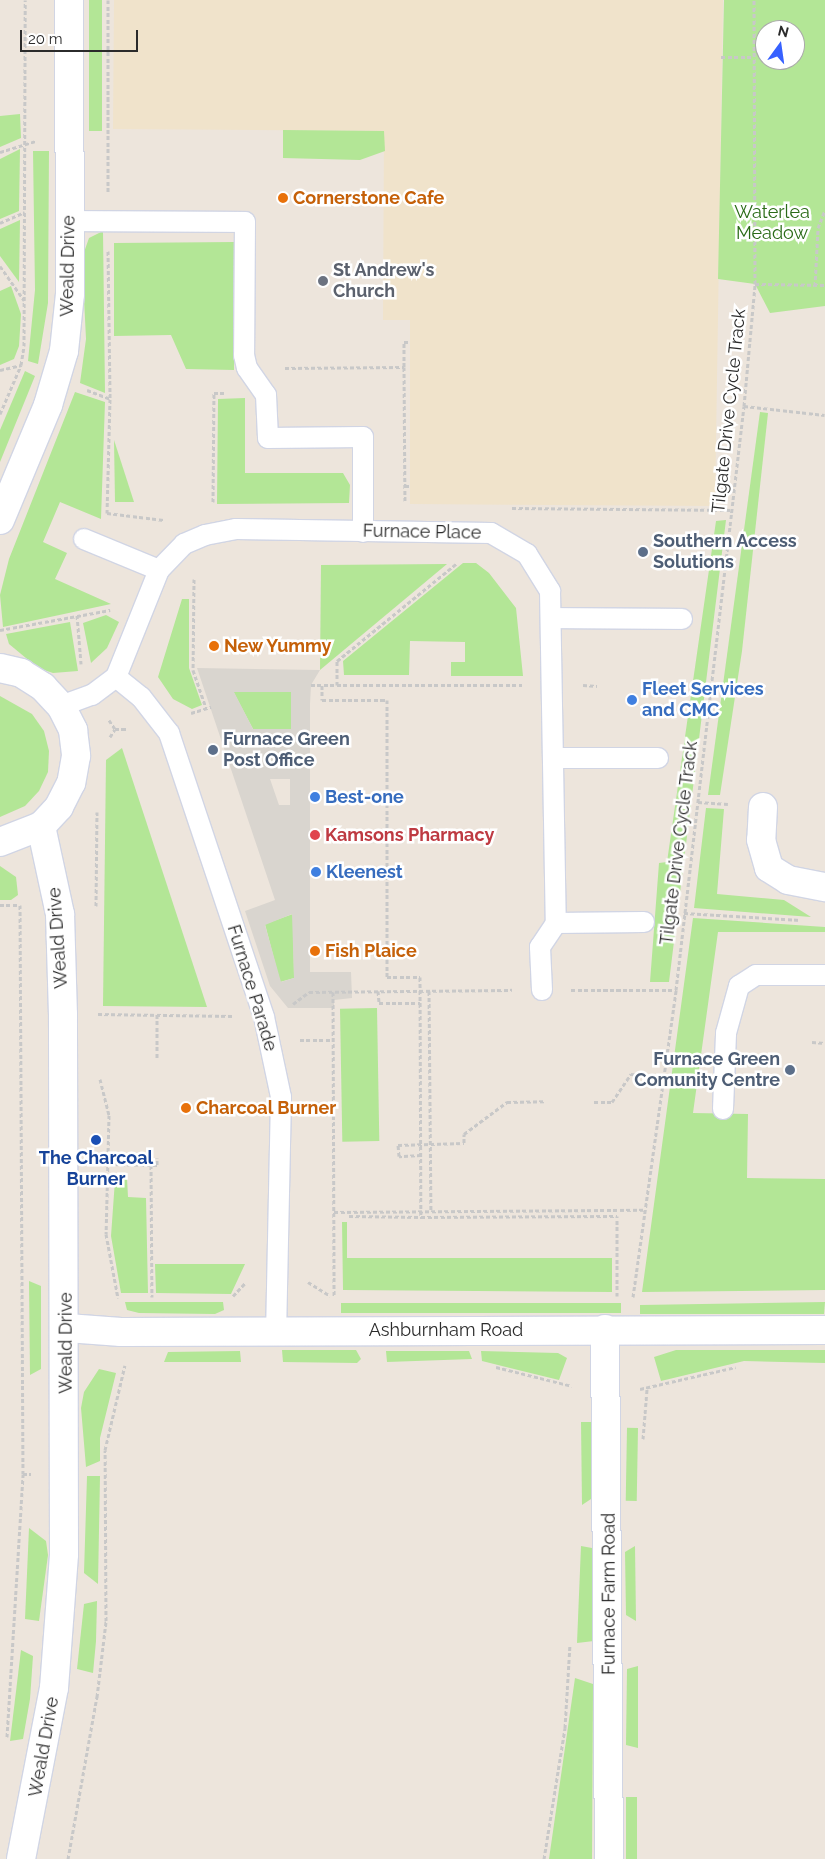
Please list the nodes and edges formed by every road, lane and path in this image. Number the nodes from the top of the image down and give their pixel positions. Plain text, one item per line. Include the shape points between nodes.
1 (25, 0) edge
2 (69, 0) edge
3 (754, 0) edge
4 (721, 57) dead end
5 (753, 57) junction
6 (825, 210) edge
7 (25, 212) junction
8 (69, 221) junction
9 (0, 223) edge
10 (0, 266) edge
11 (755, 284) junction
12 (825, 285) edge
13 (815, 286) junction
14 (25, 302) junction
15 (409, 342) dead end
16 (21, 365) junction
17 (404, 367) dead end
18 (247, 368) junction
19 (0, 370) edge
20 (57, 378) junction
21 (744, 406) junction
22 (0, 414) edge
23 (825, 415) edge
24 (405, 486) dead end
25 (410, 486) dead end
26 (205, 508) dead end
27 (506, 508) dead end
28 (733, 510) junction
29 (172, 515) dead end
30 (162, 518) junction
31 (0, 520) edge
32 (457, 531) junction
33 (363, 532) junction
34 (84, 539) dead end
35 (184, 544) junction
36 (159, 570) junction
37 (143, 616) junction
38 (552, 618) junction
39 (682, 620) dead end
40 (0, 630) edge
41 (0, 668) edge
42 (116, 677) junction
43 (322, 684) junction
44 (311, 685) dead end
45 (338, 685) junction
46 (553, 685) junction
47 (597, 686) dead end
48 (61, 706) junction
49 (181, 716) dead end
50 (115, 729) dead end
51 (106, 744) dead end
52 (553, 758) junction
53 (658, 758) dead end
54 (763, 806) dead end
55 (97, 808) dead end
56 (41, 826) junction
57 (0, 842) edge
58 (825, 887) edge
59 (20, 905) dead end
60 (96, 913) dead end
61 (684, 913) junction
62 (806, 920) dead end
63 (644, 922) dead end
64 (556, 923) junction
65 (825, 975) edge
66 (378, 990) junction
67 (542, 990) junction
68 (676, 990) junction
69 (429, 991) junction
70 (333, 992) junction
71 (420, 1003) junction
72 (95, 1005) dead end
73 (288, 1008) junction
74 (94, 1014) junction
75 (157, 1014) junction
76 (264, 1017) junction
77 (94, 1023) dead end
78 (334, 1040) junction
79 (812, 1042) dead end
80 (825, 1043) edge
81 (157, 1058) dead end
82 (97, 1067) dead end
83 (664, 1076) junction
84 (546, 1101) dead end
85 (594, 1102) dead end
86 (723, 1109) dead end
87 (430, 1146) junction
88 (421, 1155) junction
89 (157, 1158) dead end
90 (108, 1164) junction
91 (150, 1165) junction
92 (645, 1210) junction
93 (430, 1211) junction
94 (334, 1212) junction
95 (349, 1216) dead end
96 (421, 1217) junction
97 (118, 1298) dead end
98 (152, 1298) dead end
99 (334, 1298) dead end
100 (617, 1298) dead end
101 (66, 1328) junction
102 (618, 1328) junction
103 (276, 1330) junction
104 (825, 1330) edge
105 (121, 1332) junction
106 (125, 1365) junction
107 (135, 1365) dead end
108 (492, 1366) dead end
109 (740, 1366) dead end
110 (609, 1388) junction
111 (23, 1474) dead end
112 (571, 1638) dead end
113 (21, 1859) edge
114 (68, 1859) edge
115 (544, 1859) edge
116 (610, 1859) edge

1 - 7 path
2 - 8 street, Weald Drive
3 - 5 path, Tilgate Drive Cycle Track
4 - 5 path
5 - 11 path, Tilgate Drive Cycle Track
6 - 13 path via 818,228
7 - 9 path
7 - 14 path
8 - 18 lane via 245,222
8 - 20 street, Weald Drive via 70,294
10 - 14 path
11 - 13 path
11 - 21 path, Tilgate Drive Cycle Track
12 - 13 path
14 - 16 path
15 - 17 path via 404,342
16 - 19 path
16 - 20 path
16 - 22 path
18 - 26 path via 238,376 238,393 214,393 213,506
18 - 33 lane via 266,395 268,438 363,437
20 - 30 path via 110,399 107,513
20 - 31 street, Weald Drive
21 - 23 path
21 - 28 path, Tilgate Drive Cycle Track
24 - 25 path
27 - 28 path
28 - 61 path, Tilgate Drive Cycle Track
29 - 30 path
30 - 35 path
32 - 33 lane, Furnace Place
32 - 38 lane, Furnace Place via 491,533 527,554 546,578
32 - 45 path via 456,564 337,661
33 - 35 lane, Furnace Place via 236,529
34 - 36 lane
35 - 36 lane
35 - 49 path via 194,569 194,670 209,708
36 - 37 lane
37 - 40 path via 122,608
37 - 42 lane
38 - 39 lane
38 - 46 lane, Furnace Place
41 - 48 street via 21,673 43,687
42 - 48 lane via 92,695
42 - 76 lane, Furnace Parade via 141,697 169,733
43 - 44 path
43 - 45 path
43 - 71 path, bridge via 322,700 387,700 387,976 420,977
45 - 46 path
46 - 47 path
46 - 52 lane, Furnace Place
48 - 56 street via 73,730 76,756 71,783 59,807
50 - 51 path
52 - 53 lane
52 - 64 lane, Furnace Place
54 - 58 street via 761,840 769,868 788,880
55 - 60 path
56 - 57 street
56 - 101 street, Weald Drive via 60,914
59 - 111 path
61 - 62 path
61 - 68 path, Tilgate Drive Cycle Track
63 - 64 lane
64 - 67 lane via 540,947
65 - 86 lane via 756,975 739,986 726,1033
66 - 69 path
66 - 70 path
66 - 71 path via 379,1003
67 - 68 path
67 - 69 path
68 - 83 path, Tilgate Drive Cycle Track
69 - 87 path
70 - 73 path via 310,992
70 - 78 path
71 - 88 path, bridge
72 - 74 path
73 - 76 path
73 - 78 path via 300,1040
74 - 75 path
74 - 77 path
75 - 76 path
75 - 81 path
76 - 103 lane, Furnace Parade via 281,1097
78 - 94 path
79 - 80 path
82 - 90 path via 109,1115
83 - 85 path via 631,1074 612,1102
83 - 92 path, Tilgate Drive Cycle Track
84 - 87 path via 507,1102 464,1134 464,1143
87 - 88 path via 398,1146 399,1156
87 - 93 path
88 - 96 path, bridge
89 - 91 path via 157,1165
90 - 91 path
90 - 97 path via 106,1234
91 - 98 path
92 - 93 path
92 - 102 path, Tilgate Drive Cycle Track
93 - 94 path
94 - 99 path
95 - 96 path
96 - 100 path, bridge via 617,1216
101 - 105 street, Ashburnham Road
101 - 113 street, Weald Drive via 60,1624 46,1735
102 - 103 street, Ashburnham Road
102 - 104 street, Ashburnham Road
102 - 110 street, Furnace Farm Road
103 - 105 street, Ashburnham Road
105 - 106 path
106 - 107 path
106 - 114 path via 105,1450 107,1591 98,1688
108 - 110 path via 577,1388
109 - 110 path via 647,1389
110 - 116 street, Furnace Farm Road
112 - 115 path via 565,1728

